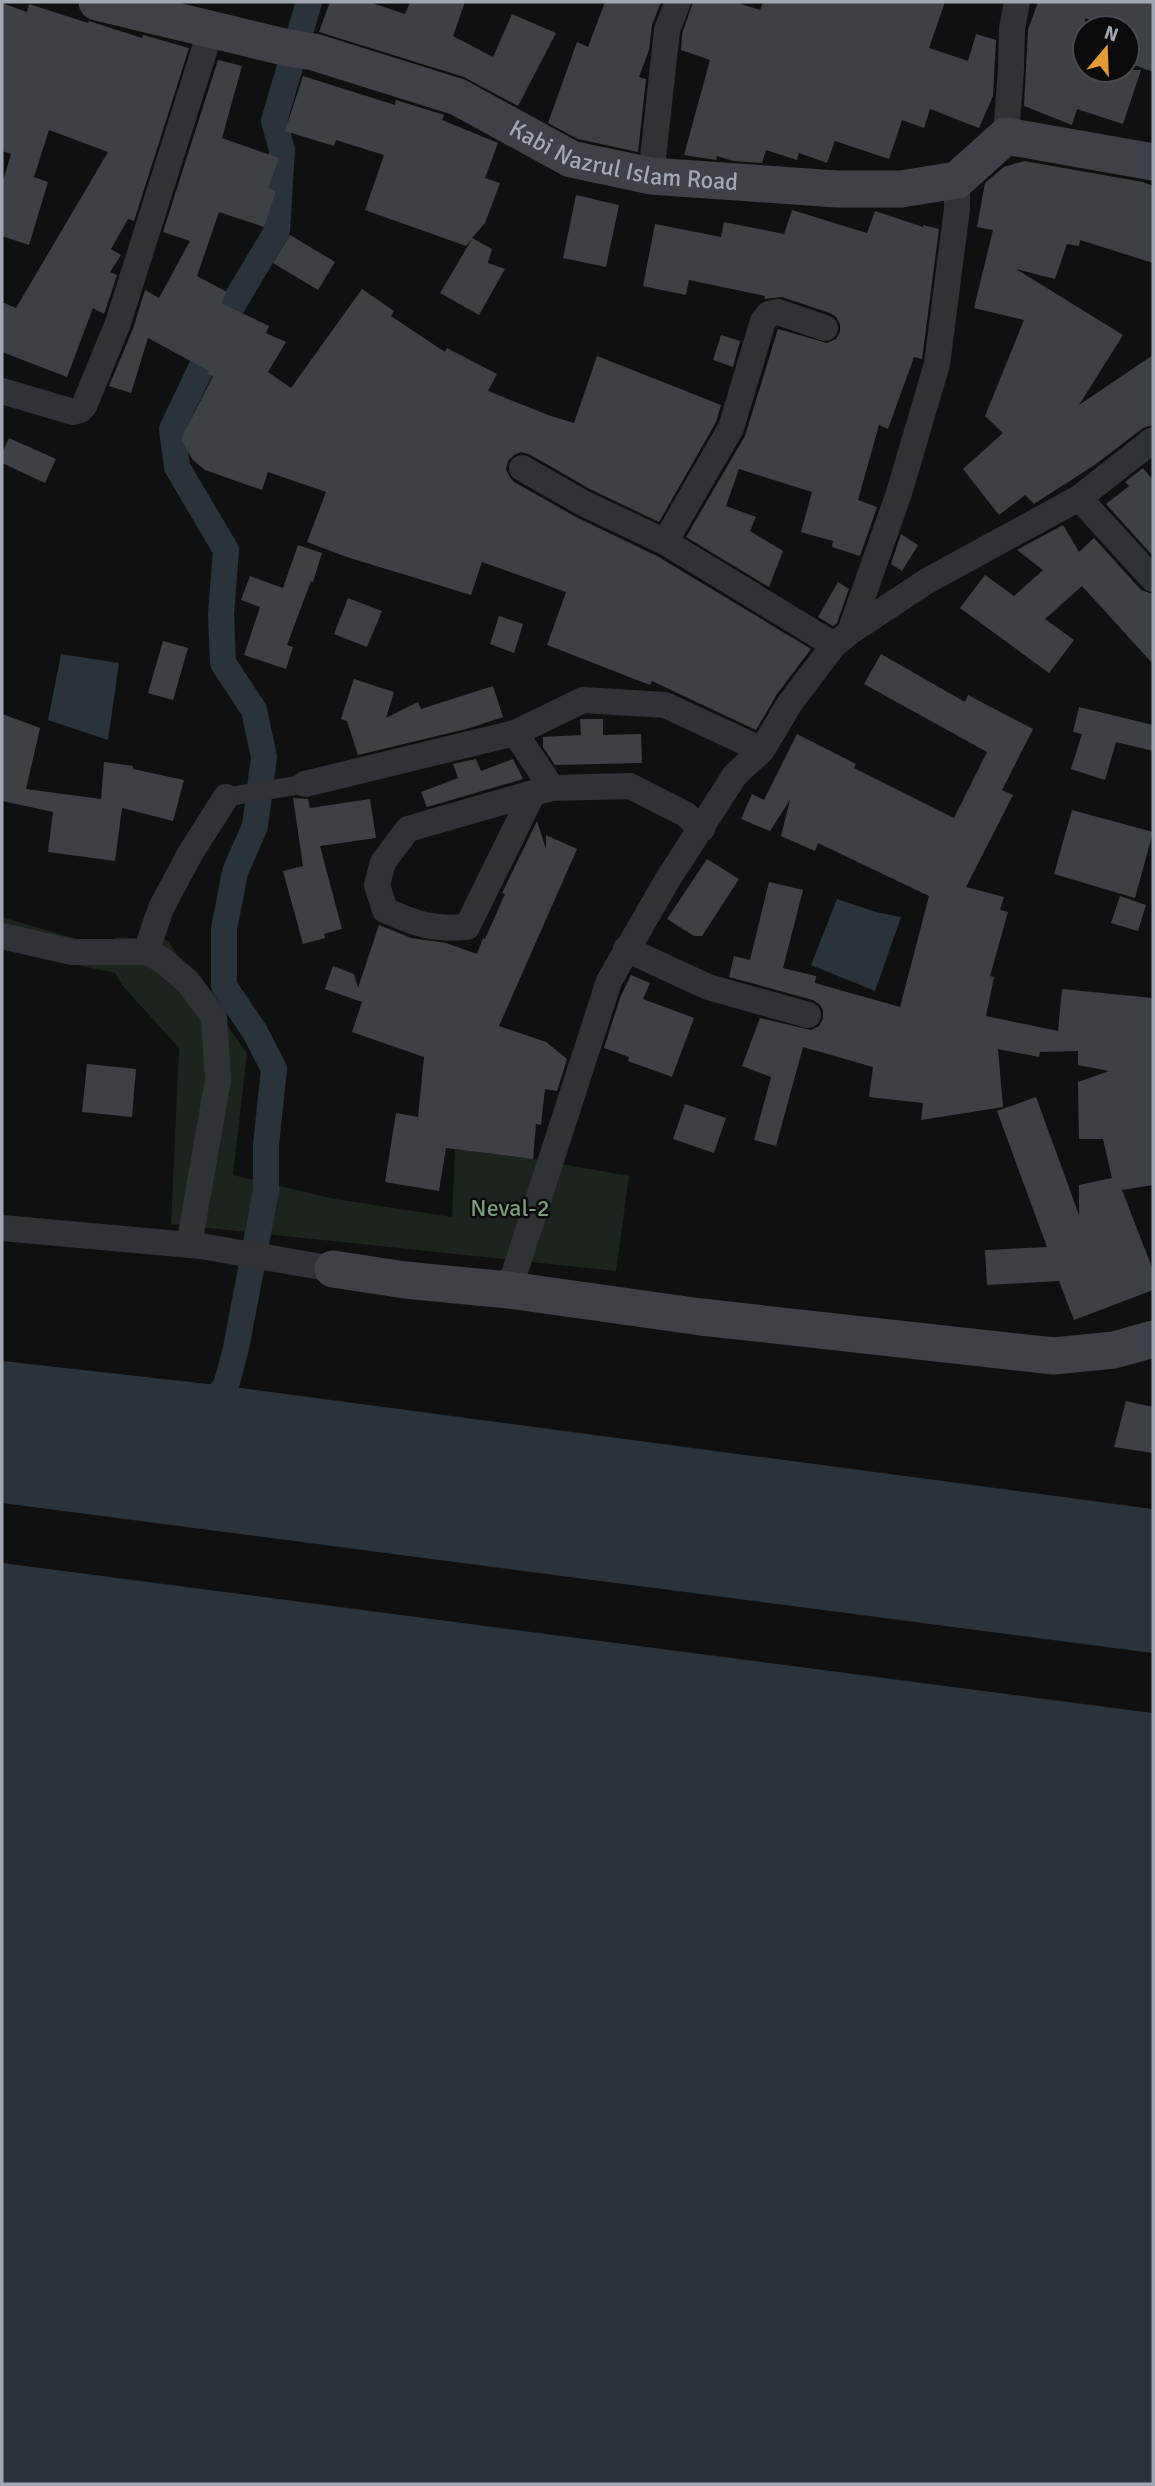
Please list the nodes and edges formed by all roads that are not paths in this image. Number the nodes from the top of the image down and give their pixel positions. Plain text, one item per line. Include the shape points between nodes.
1 (97, 2) edge
2 (678, 2) edge
3 (1017, 2) edge
4 (211, 29) junction
5 (1006, 136) junction
6 (1153, 162) edge
7 (651, 176) junction
8 (957, 180) junction
9 (825, 328) dead end
10 (2, 391) edge
11 (1153, 440) edge
12 (522, 468) dead end
13 (1079, 498) junction
14 (665, 542) junction
15 (1153, 579) edge
16 (842, 638) junction
17 (515, 733) junction
18 (762, 750) junction
19 (305, 784) joint
20 (543, 791) junction
21 (226, 797) joint
22 (702, 829) junction
23 (2, 936) edge
24 (625, 949) junction
25 (146, 952) junction
26 (808, 1015) dead end
27 (2, 1228) edge
28 (195, 1245) junction
29 (333, 1269) joint
30 (509, 1290) junction
31 (1153, 1339) edge

1 - 4 main road, Kabi Nazrul Islam Road
2 - 7 street via 667,30
3 - 5 street
4 - 7 main road, Kabi Nazrul Islam Road via 299,49 458,97 571,159
4 - 10 street via 118,323 84,406 73,412
5 - 6 main road
5 - 8 main road
7 - 8 main road, Kabi Nazrul Islam Road via 838,189 901,189
8 - 16 street via 937,364 900,493
9 - 14 street via 778,312 763,321 731,428
11 - 13 street
12 - 14 street
13 - 15 street
13 - 16 street via 927,581
14 - 16 street
16 - 18 street via 790,703
17 - 18 street via 583,700 666,705
17 - 19 street
17 - 20 street
18 - 22 street via 735,775
19 - 21 street
20 - 20 street via 408,829 383,862 377,885 385,909 418,925 467,927
20 - 22 street via 630,786 685,814
21 - 25 street via 161,908
22 - 24 street
23 - 25 street via 72,952
24 - 26 street via 708,987
24 - 30 street via 587,1044
25 - 28 street via 188,982 214,1017 218,1080
27 - 28 street
28 - 29 street
29 - 30 main road
30 - 31 main road via 701,1317 1054,1356 1114,1350

